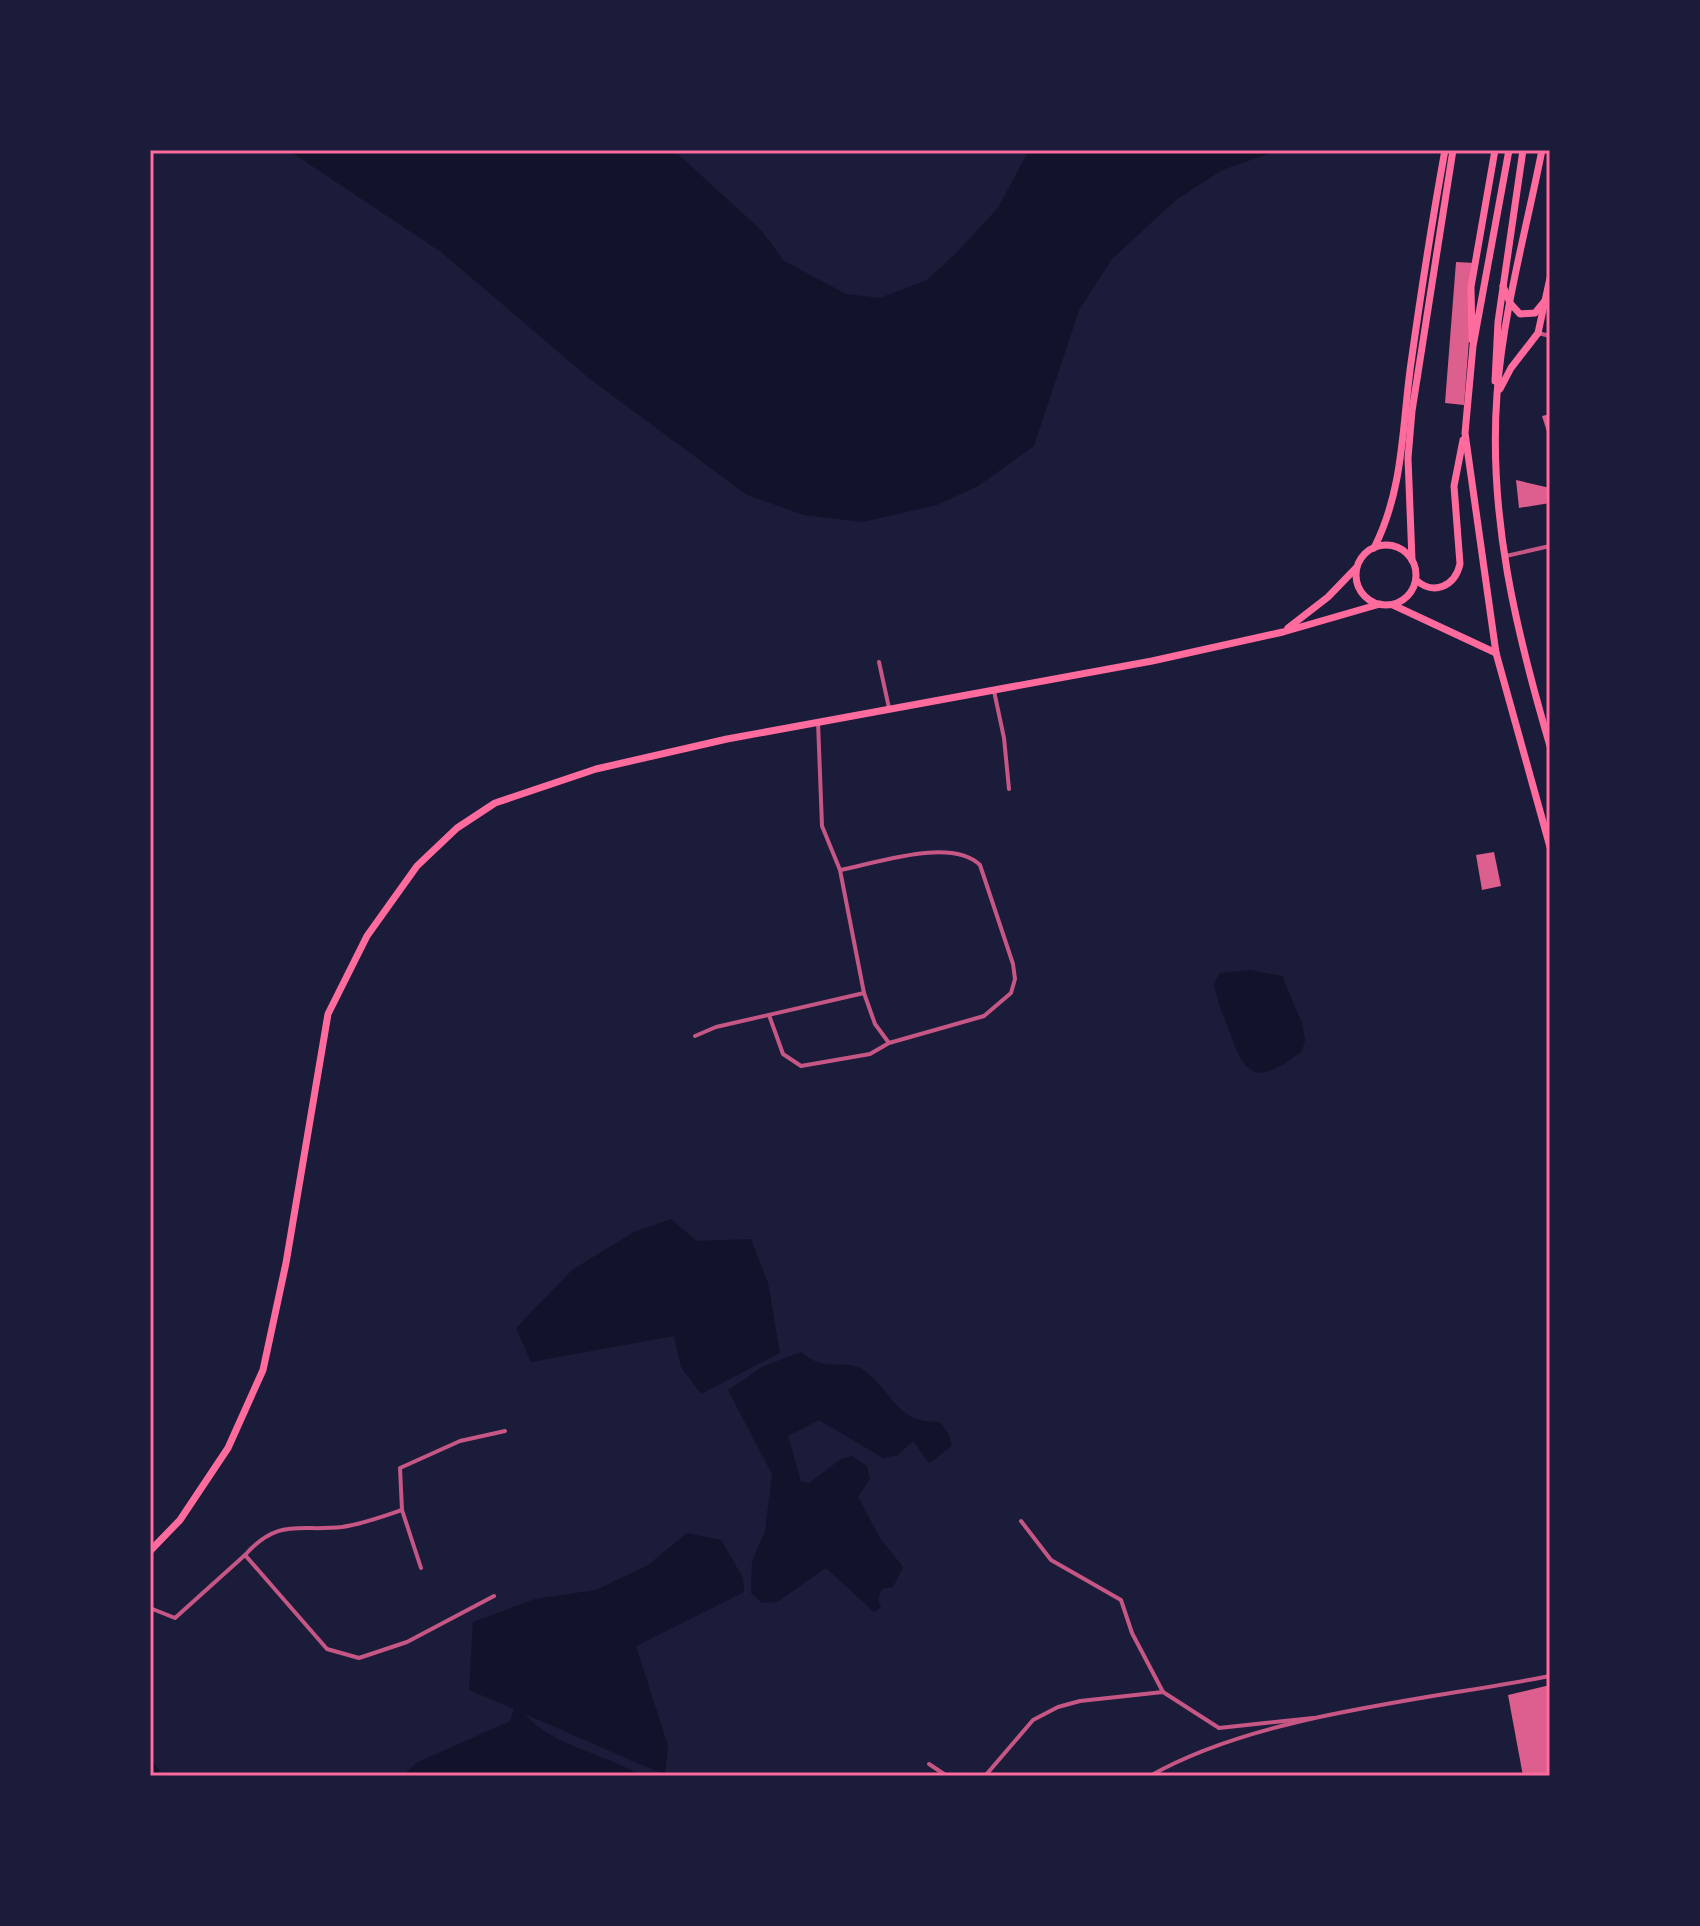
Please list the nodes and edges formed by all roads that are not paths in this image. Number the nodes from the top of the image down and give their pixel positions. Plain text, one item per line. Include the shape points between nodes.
1 (1445, 150) edge
2 (1453, 150) edge
3 (1542, 150) edge
4 (1494, 152) edge
5 (1509, 153) edge
6 (1523, 153) edge
7 (1550, 278) edge
8 (1502, 284) junction
9 (1546, 294) junction
10 (1510, 303) junction
11 (1538, 333) junction
12 (1550, 336) edge
13 (1473, 346) junction
14 (1497, 395) junction
15 (1465, 433) junction
16 (1550, 546) edge
17 (1374, 548) junction
18 (1503, 556) junction
19 (1412, 560) junction
20 (1359, 564) junction
21 (1416, 580) junction
22 (1380, 604) junction
23 (1392, 604) junction
24 (1283, 632) junction
25 (1496, 653) junction
26 (879, 662) dead end
27 (994, 691) junction
28 (889, 708) junction
29 (818, 722) junction
30 (1550, 745) edge
31 (1009, 789) dead end
32 (1550, 847) edge
33 (840, 870) junction
34 (864, 993) junction
35 (769, 1015) junction
36 (695, 1036) dead end
37 (889, 1043) junction
38 (505, 1431) dead end
39 (402, 1510) junction
40 (1021, 1521) dead end
41 (150, 1551) edge
42 (245, 1555) junction
43 (421, 1568) dead end
44 (494, 1596) dead end
45 (150, 1608) edge
46 (1550, 1676) edge
47 (1163, 1692) junction
48 (1328, 1716) junction
49 (929, 1764) dead end
50 (947, 1776) edge
51 (985, 1776) edge
52 (1150, 1776) edge

1 - 17 highway via 1399,475 1394,502
2 - 19 highway via 1412,411
3 - 10 highway
4 - 13 highway via 1471,287
5 - 13 highway
6 - 8 highway
7 - 9 highway
8 - 10 highway
8 - 14 highway via 1494,361
9 - 10 highway via 1531,315 1520,314
9 - 11 highway
10 - 14 highway
11 - 12 street
11 - 14 highway
13 - 15 highway
14 - 18 highway
15 - 21 highway via 1454,470 1458,574 1437,588
15 - 25 highway
16 - 18 street
17 - 19 highway via 1399,548
17 - 20 highway
18 - 30 highway via 1515,627
19 - 21 highway
20 - 22 highway via 1358,585
20 - 24 highway
21 - 23 highway via 1408,596
22 - 23 highway
22 - 24 highway
23 - 25 highway
24 - 27 highway
25 - 32 highway
26 - 28 street
27 - 28 highway
27 - 31 street
28 - 29 highway
29 - 33 street via 822,826
29 - 41 highway via 541,785 474,816 417,866 367,936 328,1014 263,1370 228,1448 180,1520
33 - 34 street
33 - 37 street via 949,850 968,854 980,865 1013,964 1011,993 984,1016
34 - 35 street
34 - 37 street via 875,1024
35 - 36 street
35 - 37 street via 783,1054 801,1066 870,1054
38 - 39 street via 460,1441 400,1468
39 - 42 street via 341,1527 299,1525 258,1541
39 - 43 street
40 - 47 street via 1051,1560 1121,1600
42 - 44 street via 327,1649 359,1658 407,1642
42 - 45 street via 175,1618
46 - 48 street
47 - 48 street via 1219,1728
47 - 51 street via 1058,1707 1033,1720
48 - 52 street via 1217,1746
49 - 50 street

